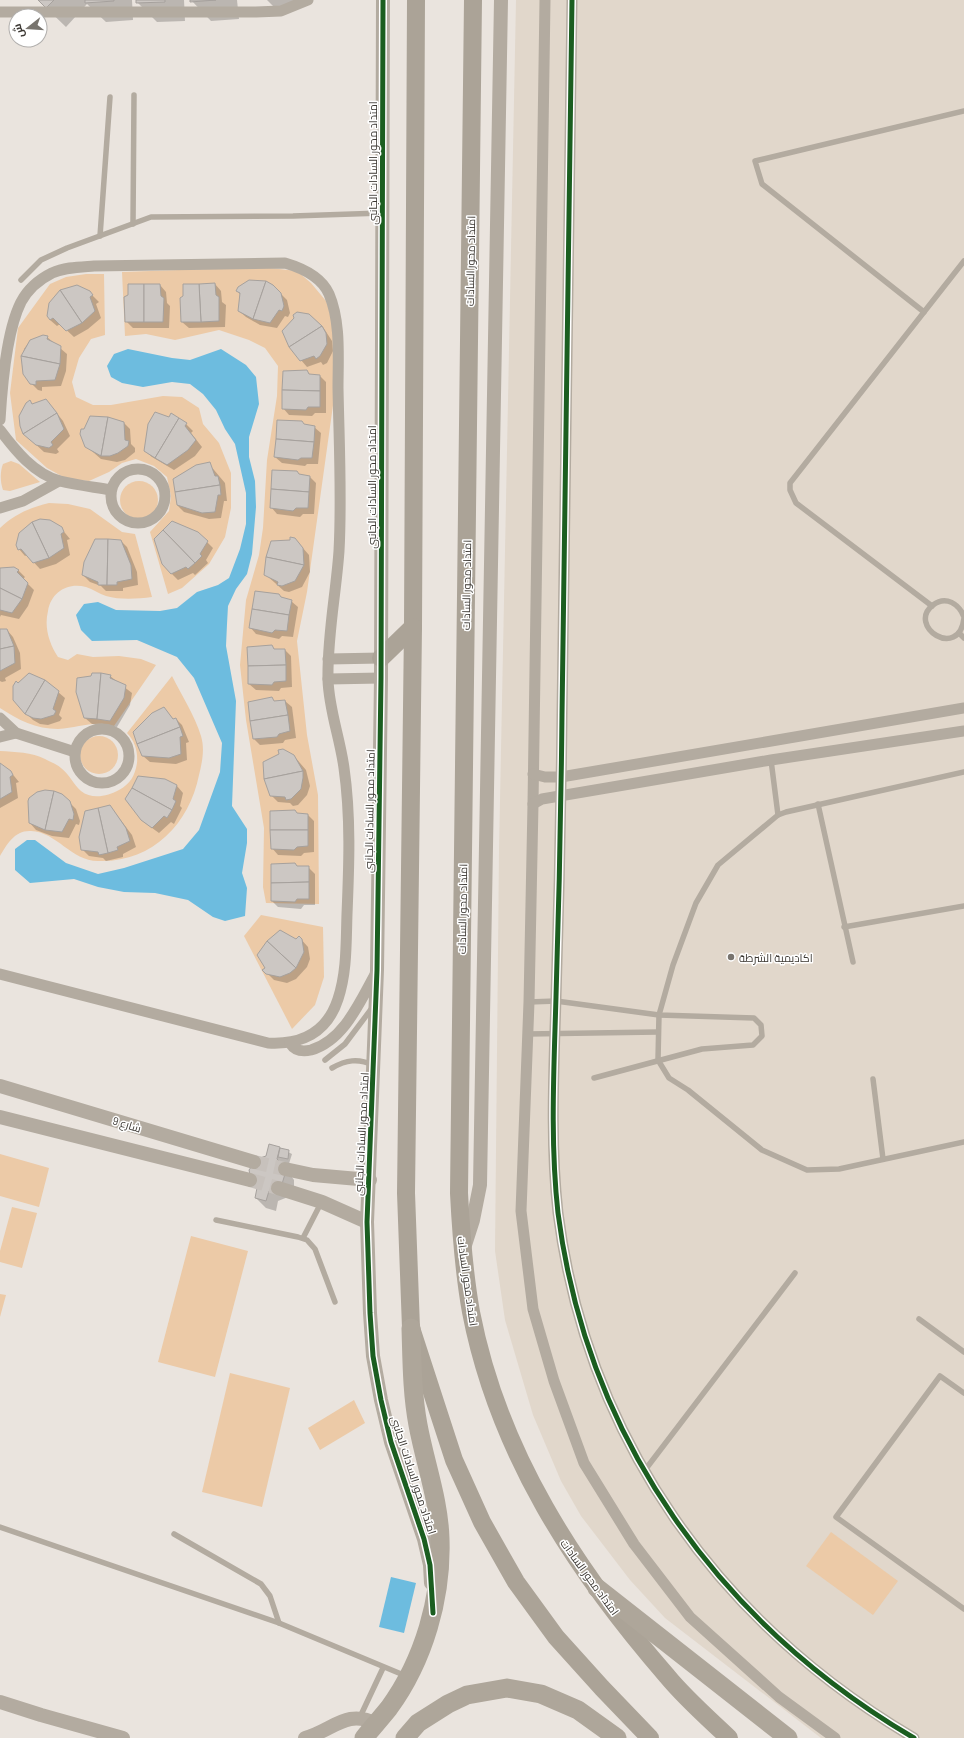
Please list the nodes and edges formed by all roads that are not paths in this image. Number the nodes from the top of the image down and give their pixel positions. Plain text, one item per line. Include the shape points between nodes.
1 (308, 0) edge
2 (383, 0) edge
3 (416, 0) edge
4 (472, 0) edge
5 (501, 0) edge
6 (545, 0) edge
7 (572, 0) edge
8 (0, 12) edge
9 (134, 95) dead end
10 (110, 97) dead end
11 (964, 111) edge
12 (382, 213) junction
13 (133, 224) junction
14 (100, 236) junction
15 (964, 260) edge
16 (21, 280) dead end
17 (924, 312) junction
18 (0, 420) edge
19 (0, 430) edge
20 (59, 481) junction
21 (111, 490) junction
22 (0, 508) edge
23 (932, 606) junction
24 (964, 618) edge
25 (413, 627) junction
26 (958, 633) junction
27 (964, 638) edge
28 (381, 658) junction
29 (328, 659) junction
30 (381, 678) junction
31 (328, 679) junction
32 (964, 708) edge
33 (0, 718) edge
34 (964, 731) edge
35 (16, 733) junction
36 (0, 737) edge
37 (76, 752) junction
38 (771, 760) junction
39 (964, 772) edge
40 (533, 774) junction
41 (561, 777) junction
42 (561, 797) junction
43 (533, 804) junction
44 (818, 804) junction
45 (778, 815) junction
46 (964, 906) edge
47 (844, 927) junction
48 (853, 962) dead end
49 (377, 970) junction
50 (0, 974) edge
51 (556, 1001) junction
52 (529, 1002) junction
53 (376, 1003) junction
54 (659, 1015) junction
55 (658, 1032) junction
56 (528, 1034) junction
57 (554, 1035) junction
58 (290, 1043) junction
59 (325, 1060) dead end
60 (658, 1060) junction
61 (374, 1065) junction
62 (332, 1068) dead end
63 (594, 1078) dead end
64 (873, 1079) dead end
65 (0, 1086) edge
66 (0, 1116) edge
67 (964, 1142) edge
68 (883, 1159) junction
69 (254, 1162) tunnel mouth
70 (285, 1169) tunnel mouth
71 (250, 1180) tunnel mouth
72 (370, 1180) junction
73 (278, 1188) tunnel mouth
74 (322, 1202) junction
75 (216, 1220) dead end
76 (367, 1222) junction
77 (303, 1238) junction
78 (462, 1254) junction
79 (794, 1273) dead end
80 (335, 1302) dead end
81 (920, 1319) dead end
82 (411, 1328) junction
83 (964, 1352) edge
84 (964, 1393) edge
85 (644, 1470) junction
86 (0, 1527) edge
87 (174, 1534) dead end
88 (597, 1588) junction
89 (964, 1609) edge
90 (433, 1613) junction
91 (279, 1623) junction
92 (383, 1668) junction
93 (408, 1677) junction
94 (0, 1702) edge
95 (368, 1720) junction
96 (123, 1738) edge
97 (305, 1738) edge
98 (364, 1738) edge
99 (405, 1738) edge
100 (617, 1738) edge
101 (650, 1738) edge
102 (729, 1738) edge
103 (788, 1738) edge
104 (835, 1738) edge
105 (914, 1738) edge

1 - 8 street via 281,11 262,12
2 - 12 street, امتداد محور السادات الجانبى
3 - 25 main road
4 - 78 main road, امتداد محور السادات via 459,1194
5 - 78 street via 480,1185 473,1220
6 - 40 street
7 - 41 street
9 - 13 lane
10 - 14 lane
11 - 17 lane via 755,161 762,184
12 - 13 lane via 151,217
12 - 28 street, امتداد محور السادات الجانبى
13 - 14 lane
14 - 16 lane via 41,260
15 - 17 lane
17 - 23 lane via 793,476 790,490 796,503
18 - 29 street via 2,386 16,315 30,289 53,272 94,266 284,263 310,273 328,293 338,343 341,507
19 - 20 street via 25,460
20 - 21 street
20 - 22 street via 23,501
21 - 21 street via 111,501 115,511 132,523 143,523 154,518 161,510 165,499 164,487 157,477 148,471 136,469 125,472 116,479
23 - 24 lane via 939,601 955,603 961,609
23 - 26 lane via 926,617 929,630 935,636 943,638
24 - 26 lane via 963,626
25 - 28 main road
25 - 82 main road via 406,1193
26 - 27 lane
28 - 29 street
28 - 30 street, امتداد محور السادات الجانبى
29 - 31 street
30 - 31 street
30 - 49 street, امتداد محور السادات الجانبى
31 - 58 street via 347,798 349,864 345,969 338,1002 331,1016 313,1033
32 - 41 street
33 - 35 street
34 - 38 street
35 - 36 street
35 - 37 street
37 - 37 street via 76,763 81,773 90,780 101,783 112,781 121,775 127,765 129,754 126,743 119,735 109,730 98,729 87,733 79,741
38 - 42 street
38 - 45 lane
39 - 44 lane
40 - 41 street
40 - 43 street
41 - 42 street
42 - 43 street via 542,799
42 - 51 street
43 - 52 street
44 - 45 lane
44 - 47 lane
45 - 54 lane via 718,865 696,903 673,965
46 - 47 lane
47 - 48 lane
49 - 53 street, امتداد محور السادات الجانبى
49 - 58 street via 349,1019 330,1039 316,1048 303,1051 293,1048
50 - 58 street via 268,1043
51 - 52 lane
51 - 54 lane
51 - 57 street
52 - 56 street
53 - 59 lane via 345,1044
53 - 61 street, امتداد محور السادات الجانبى
54 - 55 lane
54 - 60 lane via 754,1018 761,1025 762,1036 753,1045 702,1049
55 - 57 lane
55 - 60 lane
56 - 57 lane
56 - 104 street via 521,1211 533,1309 554,1381 584,1463 634,1544 690,1617 779,1697
57 - 85 street via 555,1166 558,1212 565,1257 592,1355 605,1390
60 - 63 lane
60 - 68 lane via 669,1078 688,1090 762,1150 807,1170 839,1169
61 - 62 lane via 348,1061
61 - 72 street, امتداد محور السادات الجانبى
64 - 68 lane
65 - 69 street, شارع 9
66 - 71 street
67 - 68 lane
70 - 72 street
72 - 76 street, امتداد محور السادات الجانبى
73 - 74 street
74 - 76 street
74 - 77 lane
75 - 77 lane
76 - 90 street, امتداد محور السادات الجانبى via 370,1313 377,1378 391,1442 424,1538 430,1565
77 - 80 lane via 315,1249
78 - 88 main road, امتداد محور السادات via 471,1313 506,1429 554,1525
79 - 85 lane
81 - 83 lane
82 - 90 highway via 412,1379 418,1425 435,1500 440,1538 439,1576
82 - 101 main road via 454,1460 482,1522 516,1582 556,1637
84 - 89 lane via 940,1376 836,1517
85 - 105 street via 697,1552 733,1595 770,1632 844,1694
86 - 91 lane
87 - 91 lane via 261,1584 270,1596
88 - 102 main road, امتداد محور السادات via 667,1677
88 - 103 highway
90 - 93 highway
91 - 92 lane
92 - 93 lane
92 - 95 lane
93 - 95 highway via 390,1707
94 - 96 street
95 - 97 street via 342,1720
95 - 98 highway
99 - 100 highway via 418,1723 448,1704 467,1695 507,1688 541,1694 578,1710

